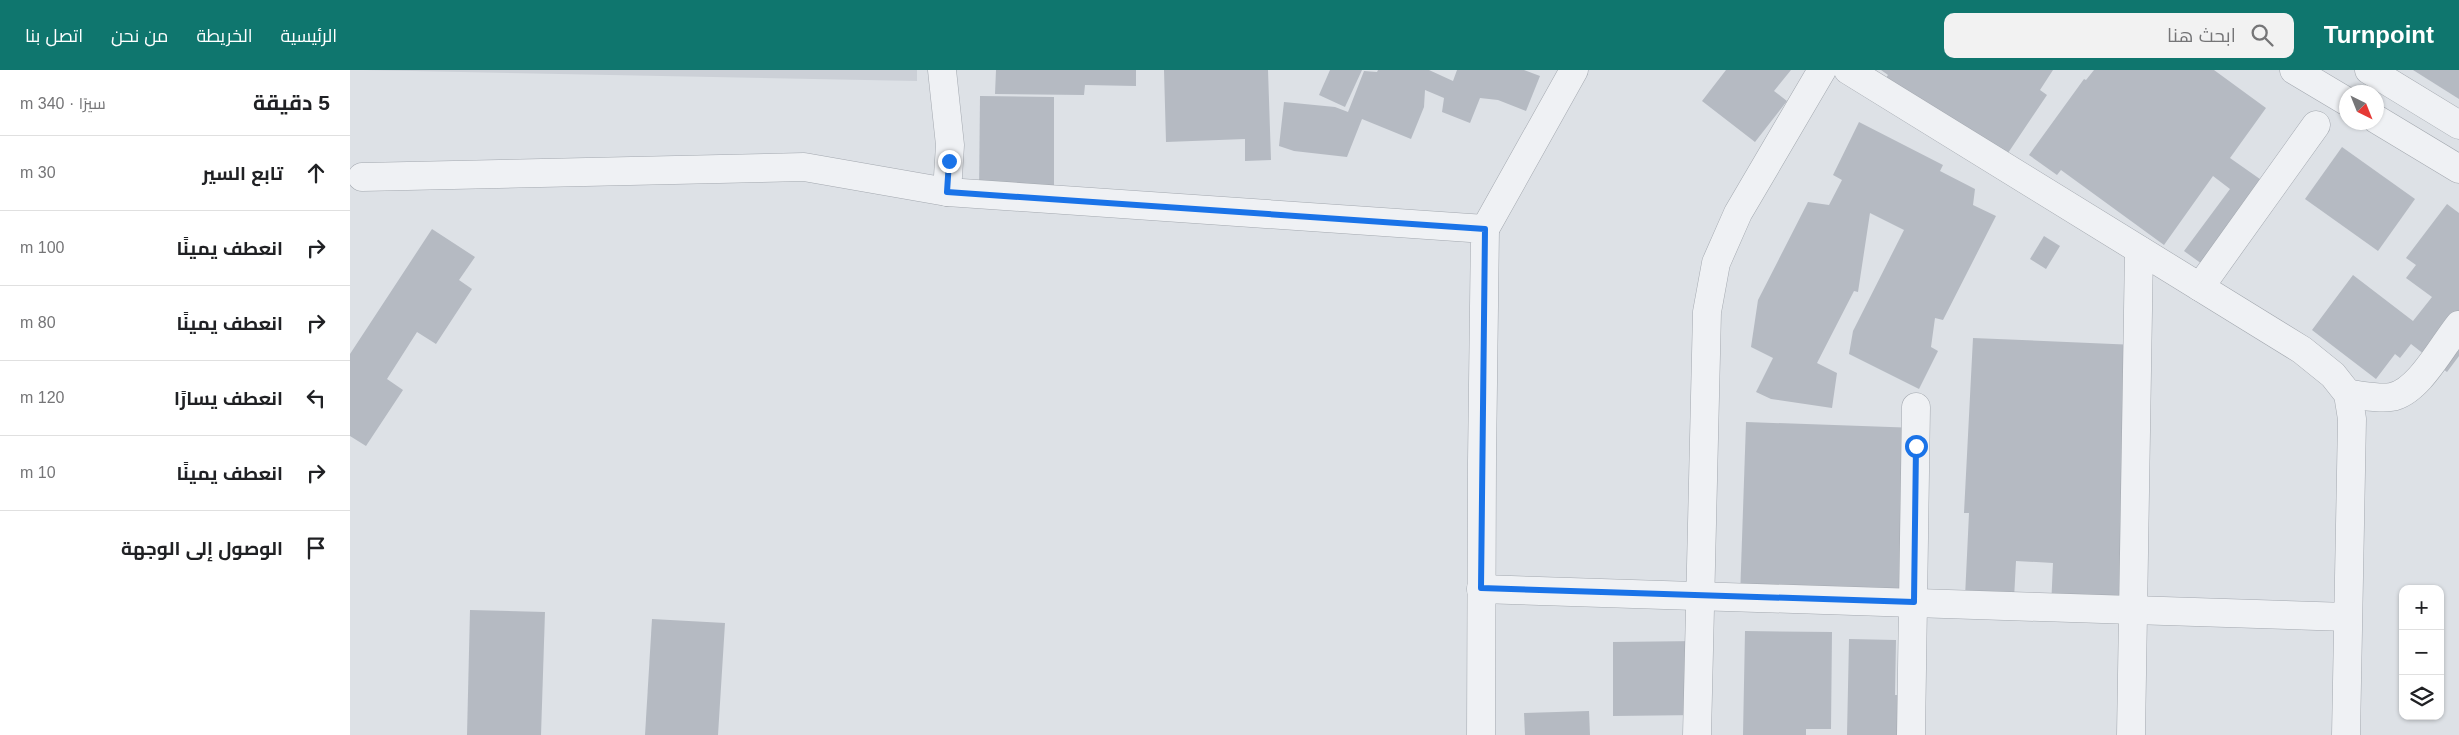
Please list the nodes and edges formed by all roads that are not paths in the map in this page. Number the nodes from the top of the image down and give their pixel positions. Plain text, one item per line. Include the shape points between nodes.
1 (942, 70) edge
2 (1574, 70) edge
3 (1822, 70) edge
4 (1848, 70) edge
5 (2294, 70) edge
6 (2369, 70) edge
7 (2339, 97) edge
8 (2316, 125) dead end
9 (2384, 125) edge
10 (2459, 126) edge
11 (2459, 169) edge
12 (362, 177) dead end
13 (947, 192) junction
14 (1485, 229) junction
15 (2139, 250) junction
16 (2200, 288) junction
17 (2459, 325) edge
18 (2348, 394) junction
19 (1916, 407) dead end
20 (1481, 588) junction
21 (1700, 596) junction
22 (1914, 602) junction
23 (2131, 610) junction
24 (2347, 617) junction
25 (1481, 735) edge
26 (1697, 735) edge
27 (1911, 735) edge
28 (2131, 735) edge
29 (2346, 735) edge

1 - 13 street via 950,145
2 - 14 street
3 - 21 street via 1738,213 1716,263 1707,312
4 - 15 street
5 - 7 street
6 - 10 street
8 - 16 street
9 - 11 street
12 - 13 street via 804,167
13 - 14 street
14 - 20 street
15 - 16 street
15 - 23 street
16 - 18 street via 2302,350 2332,375
17 - 18 street via 2420,381 2409,390 2391,398
18 - 24 street via 2352,419
19 - 22 street
20 - 21 street
20 - 25 street
21 - 22 street
21 - 26 street
22 - 23 street
22 - 27 street
23 - 24 street
23 - 28 street
24 - 29 street

